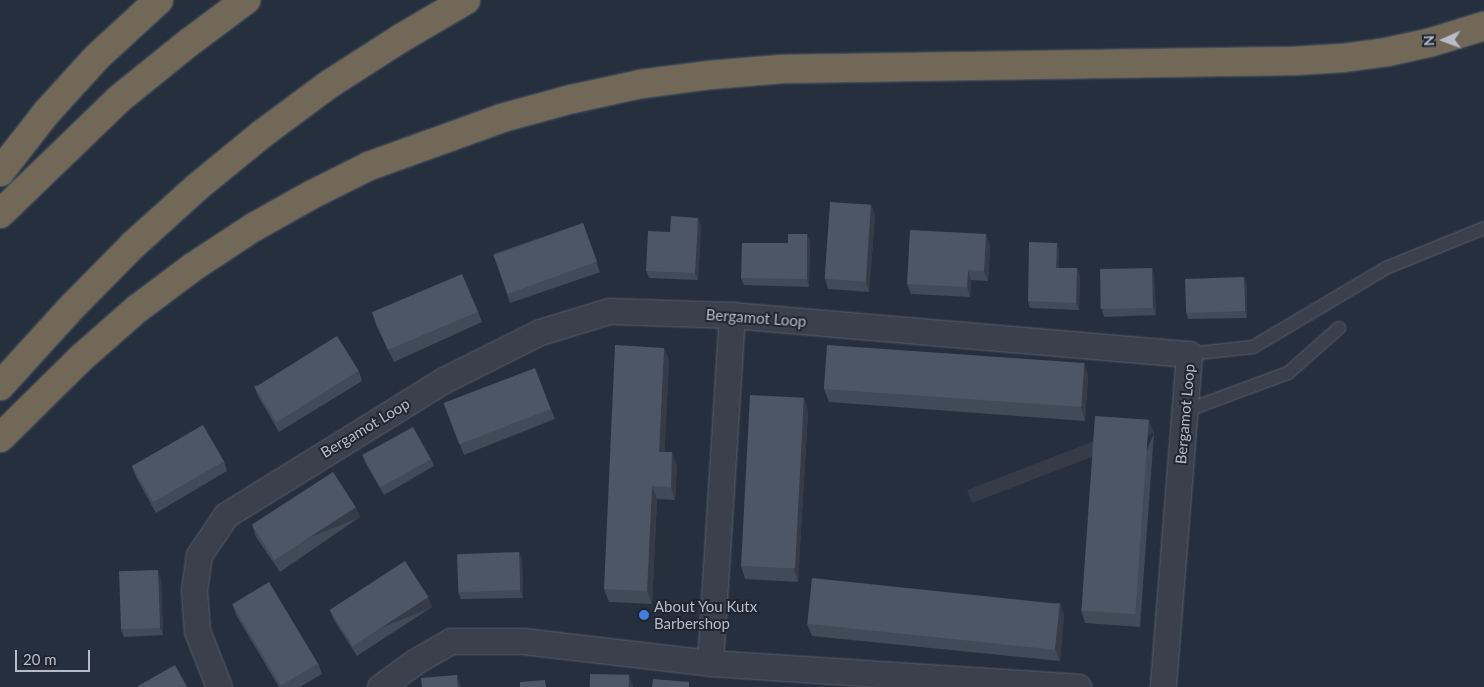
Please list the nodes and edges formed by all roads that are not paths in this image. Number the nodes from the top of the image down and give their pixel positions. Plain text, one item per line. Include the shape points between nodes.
1 (159, 0) edge
2 (246, 0) edge
3 (466, 0) edge
4 (1484, 26) edge
5 (0, 172) edge
6 (0, 214) edge
7 (1484, 228) edge
8 (732, 315) junction
9 (1339, 328) dead end
10 (1189, 354) junction
11 (0, 386) edge
12 (1185, 412) junction
13 (0, 438) edge
14 (710, 663) junction
15 (220, 687) edge
16 (380, 687) edge
17 (1065, 687) edge
18 (1163, 687) edge

1 - 5 highway via 78,77
2 - 6 highway via 119,99
3 - 11 highway via 331,83 196,188 99,280
4 - 13 highway via 1432,42 1343,58 782,69 710,75 572,98 436,140 369,166 254,227 137,309 80,359
7 - 10 lane via 1386,268 1252,348
8 - 10 street, Bergamot Loop
8 - 14 street
8 - 15 street, Bergamot Loop via 609,311 540,332 444,380 226,515 199,555 194,590 198,632
9 - 12 lane via 1288,373
10 - 12 street, Bergamot Loop
12 - 18 street, Bergamot Loop
14 - 16 street via 522,641 450,642
14 - 17 street

